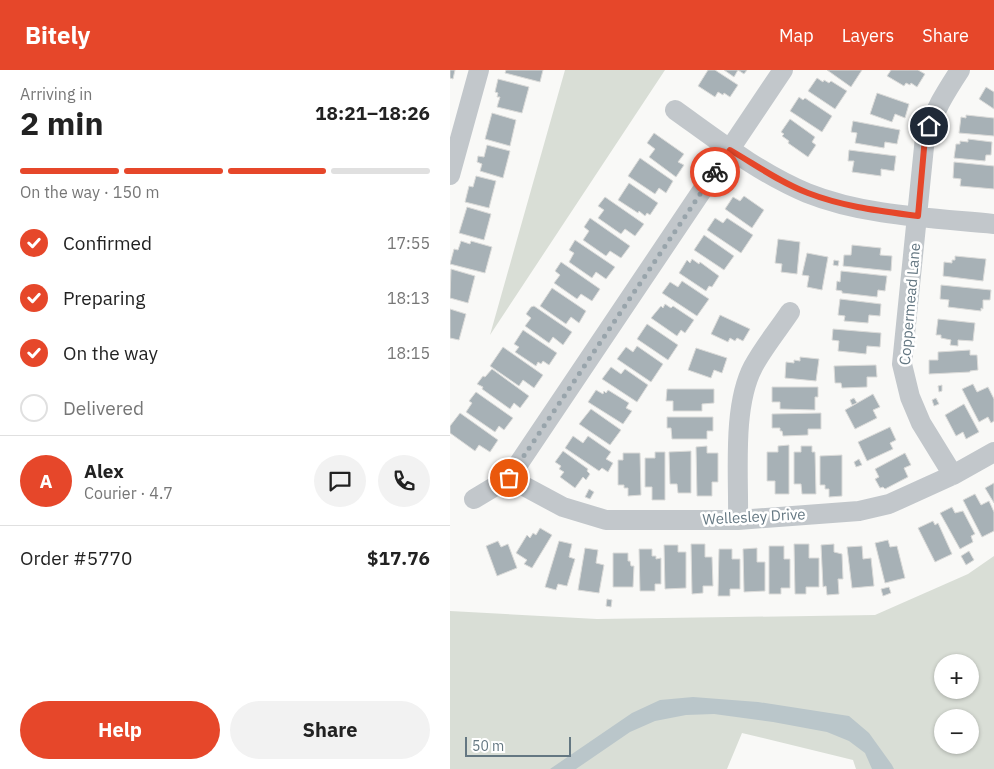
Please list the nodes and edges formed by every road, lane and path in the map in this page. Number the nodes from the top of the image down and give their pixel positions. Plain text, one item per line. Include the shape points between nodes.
1 (479, 70) edge
2 (783, 70) edge
3 (960, 70) edge
4 (675, 110) dead end
5 (730, 150) junction
6 (450, 176) edge
7 (918, 216) junction
8 (994, 224) edge
9 (790, 312) dead end
10 (994, 452) edge
11 (952, 475) junction
12 (509, 478) junction
13 (474, 499) dead end
14 (738, 520) junction

1 - 6 street
2 - 5 street
3 - 7 street, Coppermead Lane via 932,115 925,137
4 - 5 street
5 - 7 street via 807,193 866,209
5 - 12 street
7 - 8 street
7 - 11 street, Coppermead Lane via 902,364 910,397 921,423
9 - 14 street via 753,368 744,390 739,413
10 - 11 street, Wellesley Drive
11 - 14 street, Wellesley Drive via 889,504 859,511
12 - 13 street
12 - 14 street, Wellesley Drive via 563,507 606,520

